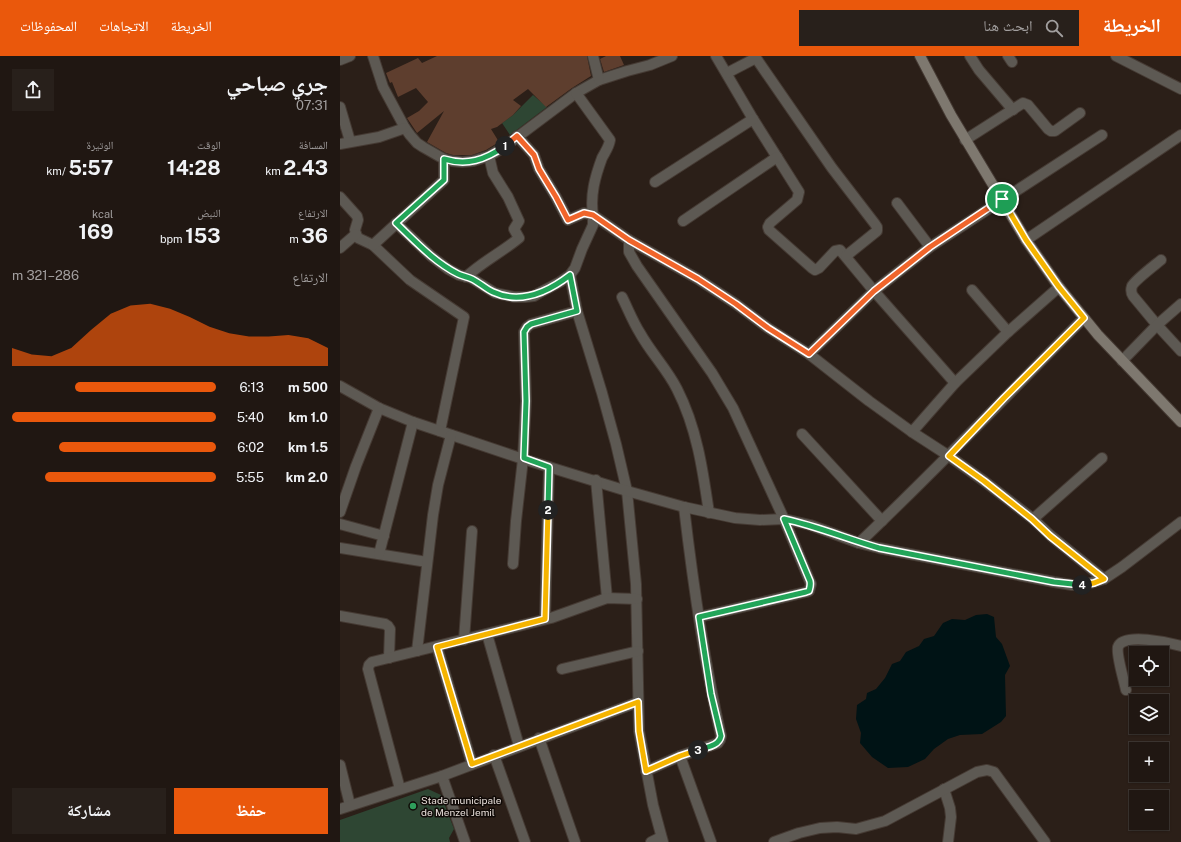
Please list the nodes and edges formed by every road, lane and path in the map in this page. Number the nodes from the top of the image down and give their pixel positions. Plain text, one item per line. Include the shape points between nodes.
1 (350, 56) edge
2 (374, 56) edge
3 (593, 56) edge
4 (672, 56) edge
5 (716, 56) edge
6 (920, 56) edge
7 (970, 56) edge
8 (1116, 56) edge
9 (340, 60) edge
10 (727, 74) junction
11 (599, 80) junction
12 (1181, 89) edge
13 (576, 93) junction
14 (340, 107) edge
15 (1014, 110) junction
16 (1080, 113) dead end
17 (753, 119) junction
18 (405, 128) junction
19 (1102, 135) dead end
20 (517, 136) junction
21 (1181, 136) edge
22 (966, 140) junction
23 (350, 141) junction
24 (340, 144) edge
25 (489, 156) junction
26 (777, 157) junction
27 (444, 159) junction
28 (655, 182) dead end
29 (340, 197) edge
30 (1002, 199) junction
31 (897, 203) dead end
32 (593, 215) junction
33 (683, 222) dead end
34 (396, 223) junction
35 (356, 234) junction
36 (629, 240) junction
37 (1026, 240) junction
38 (372, 245) junction
39 (930, 247) junction
40 (340, 248) edge
41 (846, 256) junction
42 (1161, 260) dead end
43 (570, 275) junction
44 (466, 277) junction
45 (1059, 287) junction
46 (972, 290) dead end
47 (874, 291) junction
48 (622, 297) dead end
49 (1181, 304) edge
50 (577, 311) junction
51 (1084, 318) junction
52 (1157, 325) junction
53 (1008, 332) junction
54 (1181, 351) edge
55 (809, 354) junction
56 (1122, 361) junction
57 (955, 383) junction
58 (340, 386) edge
59 (379, 408) junction
60 (413, 422) junction
61 (1181, 422) edge
62 (440, 431) junction
63 (912, 432) junction
64 (802, 434) dead end
65 (451, 435) junction
66 (949, 456) junction
67 (524, 458) junction
68 (1102, 458) dead end
69 (549, 467) junction
70 (596, 480) junction
71 (627, 490) junction
72 (684, 507) junction
73 (340, 512) edge
74 (709, 513) junction
75 (784, 519) junction
76 (1032, 519) junction
77 (882, 521) junction
78 (1181, 522) edge
79 (340, 524) edge
80 (472, 531) dead end
81 (384, 536) junction
82 (859, 543) junction
83 (340, 548) edge
84 (379, 554) junction
85 (427, 562) junction
86 (513, 564) dead end
87 (1104, 579) junction
88 (607, 598) junction
89 (637, 599) junction
90 (340, 616) edge
91 (699, 617) junction
92 (545, 619) junction
93 (487, 634) junction
94 (464, 640) junction
95 (1181, 646) edge
96 (437, 647) junction
97 (417, 651) junction
98 (638, 651) junction
99 (389, 658) junction
100 (562, 669) dead end
101 (1126, 690) dead end
102 (638, 702) junction
103 (540, 738) junction
104 (519, 746) junction
105 (494, 755) junction
106 (680, 756) junction
107 (472, 764) junction
108 (340, 765) edge
109 (646, 771) junction
110 (442, 776) junction
111 (400, 789) junction
112 (944, 790) junction
113 (350, 805) junction
114 (340, 809) edge
115 (662, 840) edge
116 (465, 842) edge
117 (525, 842) edge
118 (576, 842) edge
119 (651, 842) edge
120 (710, 842) edge
121 (774, 842) edge
122 (948, 842) edge
123 (1045, 842) edge

1 - 9 street
2 - 18 street via 383,87
3 - 11 street
4 - 11 street
5 - 10 street
6 - 22 street
7 - 15 street
8 - 12 street
10 - 17 street
10 - 41 street via 756,58 832,168 875,224 877,231
11 - 13 street
13 - 20 street
13 - 32 street via 610,140 592,194
14 - 23 street
15 - 16 street via 1023,103 1028,105 1050,131 1055,131
15 - 22 street
17 - 26 street
17 - 28 street
18 - 23 street
18 - 27 street via 417,143
19 - 30 street
20 - 25 street
20 - 32 street via 534,155 539,169 568,220 584,213
21 - 37 street
22 - 30 street
23 - 24 street
25 - 27 street via 473,162 452,162
25 - 44 street via 493,173 519,221 514,229 519,238
26 - 33 street
26 - 41 street via 799,192 797,200 770,223 768,228 813,269 817,270 838,250
27 - 34 street via 444,180
29 - 35 street via 357,216
30 - 37 street
30 - 39 street
31 - 39 street
32 - 36 street
32 - 43 street via 593,225
34 - 38 street
34 - 44 street via 431,256
35 - 38 street via 358,238
35 - 40 street
36 - 55 street via 698,279
36 - 75 street via 629,252 637,266 712,372 733,408
37 - 45 street
38 - 62 street via 410,280 464,317
39 - 47 street
41 - 47 street
42 - 52 street via 1132,288 1133,296
43 - 44 street via 534,296 514,297 495,293
43 - 50 street
45 - 51 street
45 - 53 street
46 - 53 street
47 - 55 street
47 - 57 street
48 - 74 street via 640,333 677,389 688,414 703,474
49 - 52 street
50 - 67 street via 531,324 524,332
50 - 71 street
51 - 56 street
51 - 66 street
52 - 54 street
52 - 56 street
53 - 57 street
55 - 63 street
56 - 61 street
57 - 63 street
58 - 59 street
59 - 60 street
59 - 73 street
60 - 62 street
60 - 81 street
62 - 65 street
63 - 66 street
64 - 77 street
65 - 67 street
65 - 85 street via 438,485
66 - 76 street
66 - 77 street
67 - 69 street
67 - 86 street
68 - 76 street
69 - 70 street
69 - 92 street
70 - 71 street
70 - 88 street
71 - 72 street
71 - 89 street
72 - 74 street
72 - 91 street
74 - 75 street via 735,518
75 - 82 street via 810,525
75 - 91 street via 810,581 809,591
76 - 87 street
77 - 82 street
78 - 87 street
79 - 81 street
80 - 94 street
81 - 84 street
82 - 87 street via 1072,585 1084,585
83 - 84 street
84 - 85 street
85 - 97 street
88 - 89 street
88 - 92 street
89 - 98 street
90 - 99 street via 388,626
91 - 106 street via 711,694 721,736 718,743
92 - 93 street
93 - 94 street
93 - 104 street
94 - 96 street
95 - 101 street via 1133,639 1119,644 1118,654
96 - 97 street
96 - 107 street
97 - 99 street
98 - 100 street
98 - 102 street
99 - 111 street via 372,662 368,669
102 - 103 street
102 - 109 street via 639,731
103 - 104 street
103 - 118 street
104 - 105 street
105 - 107 street
105 - 117 street
106 - 109 street
106 - 120 street
107 - 110 street
108 - 113 street
109 - 115 street
110 - 111 street
110 - 116 street
111 - 113 street
112 - 121 street via 885,821 869,826 856,829 820,828 799,832
112 - 122 street via 951,817
112 - 123 street via 977,772 994,772
113 - 114 street
115 - 119 street

